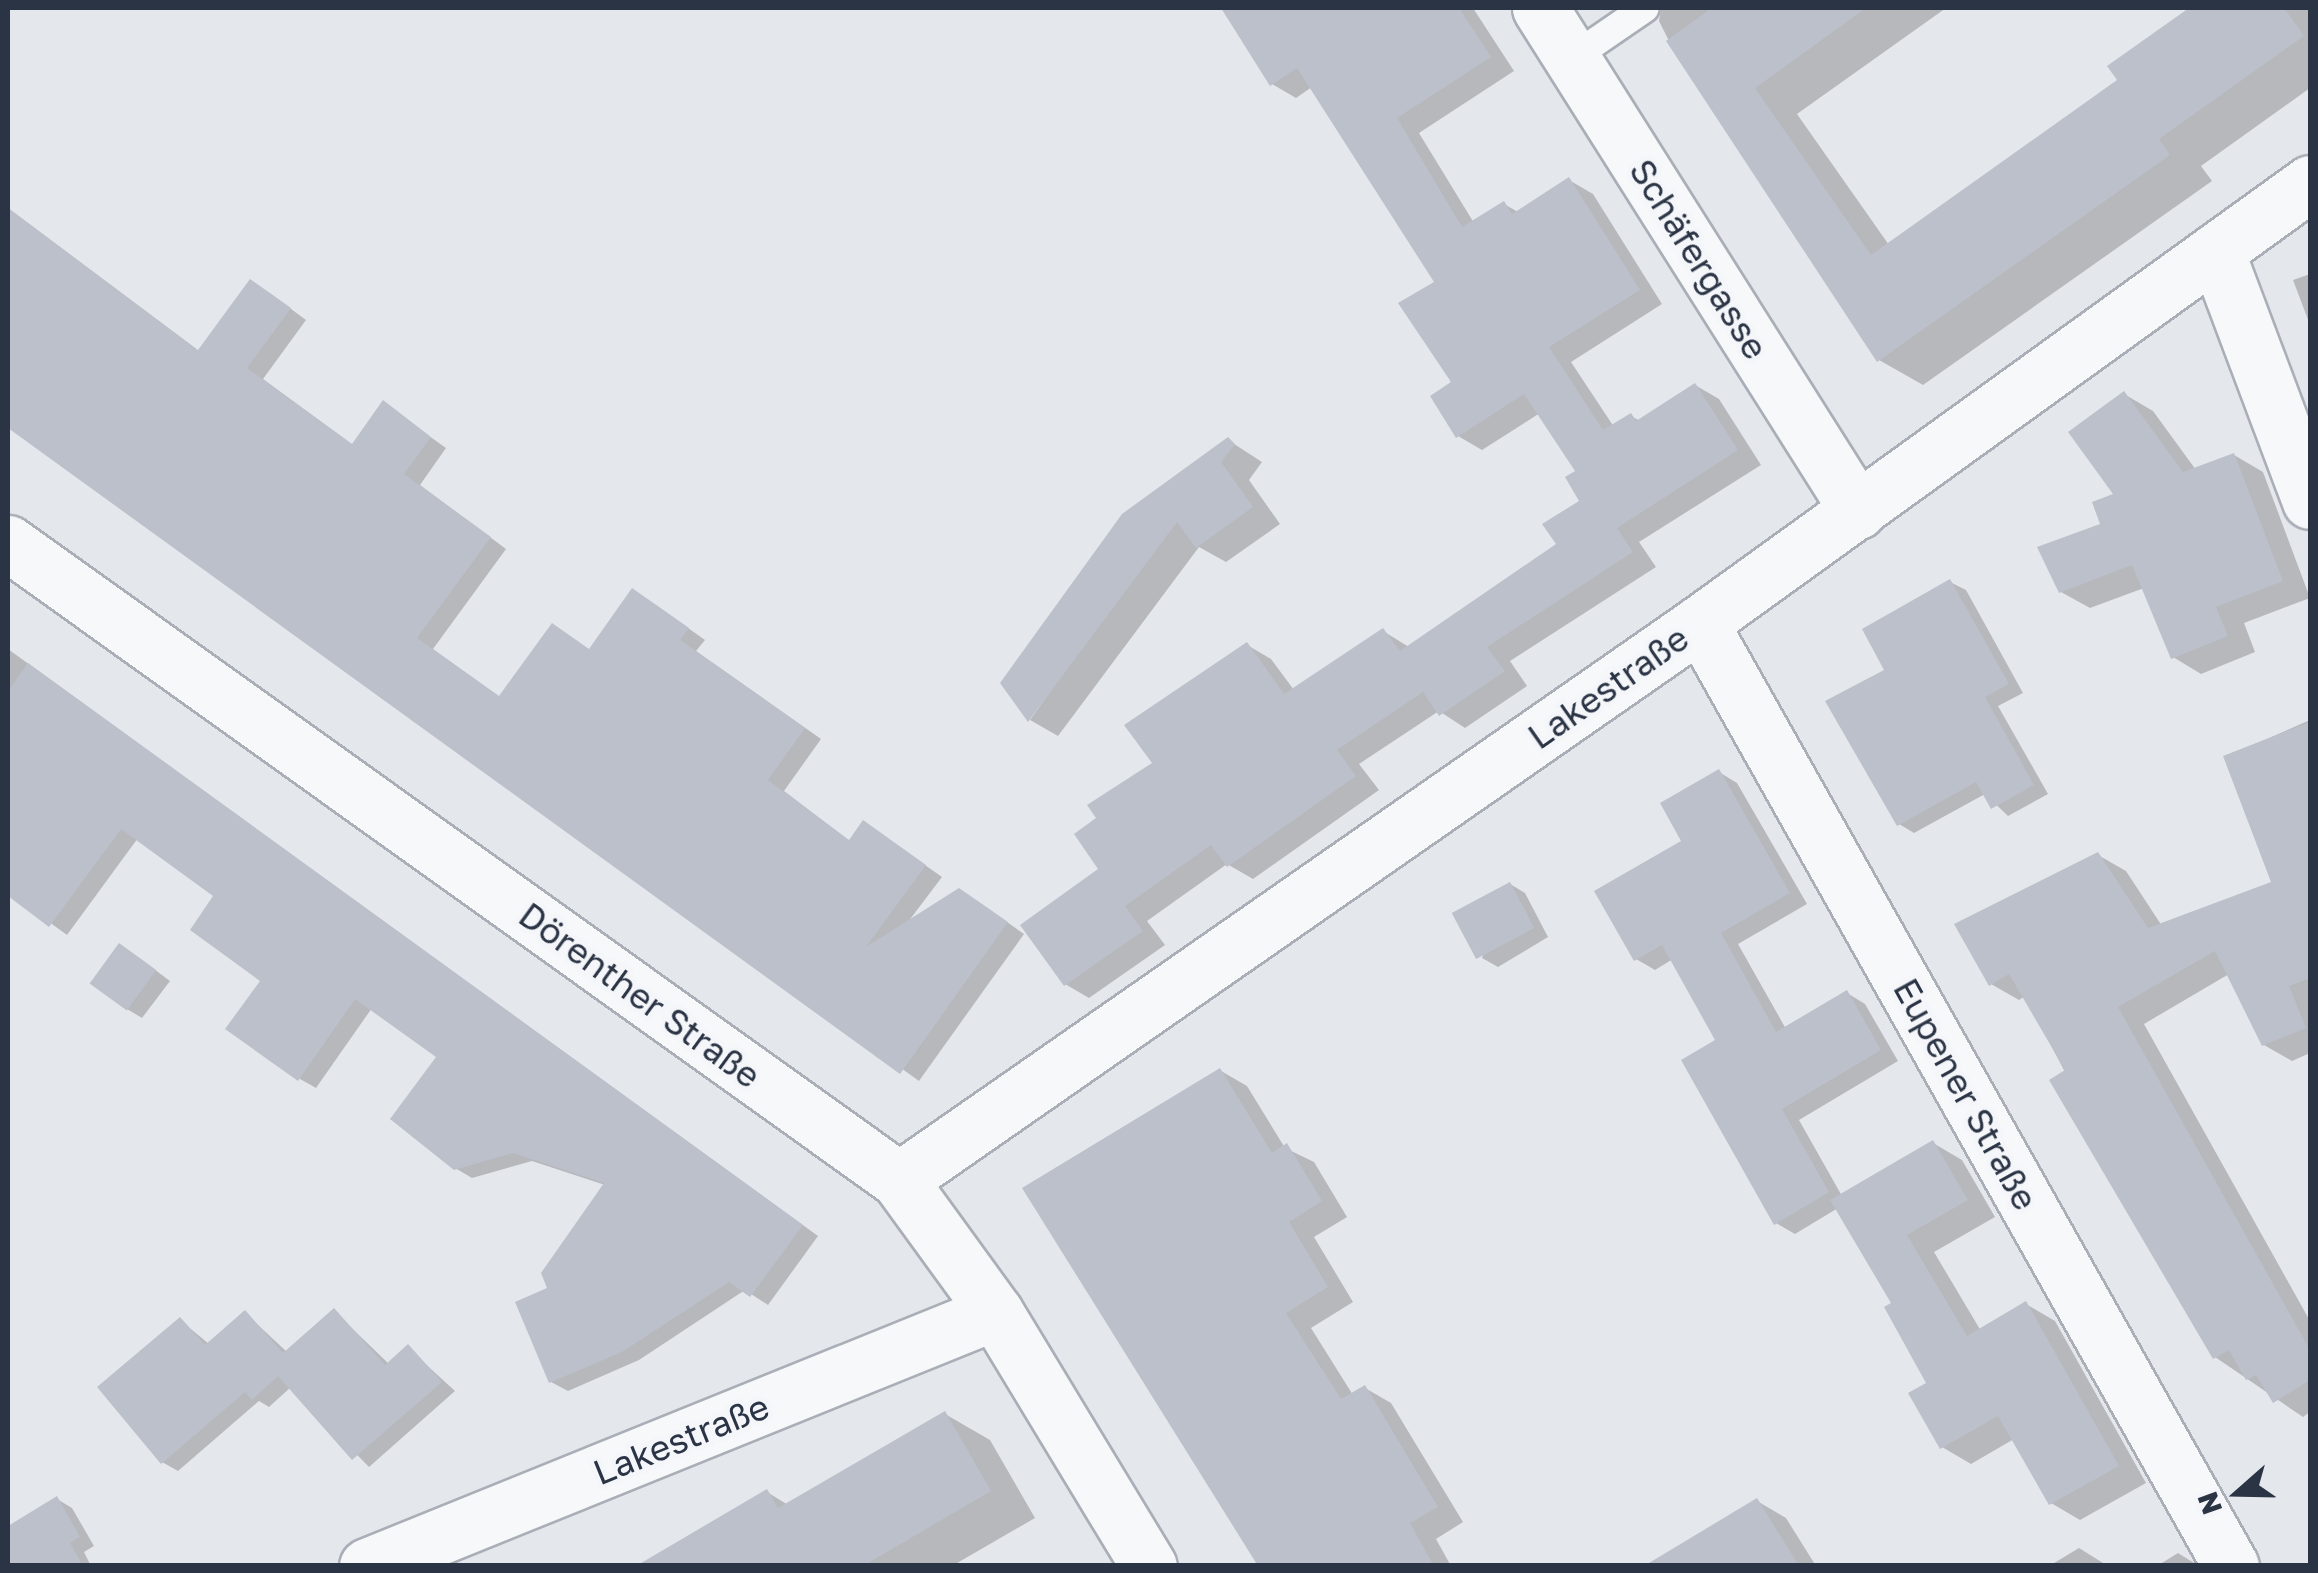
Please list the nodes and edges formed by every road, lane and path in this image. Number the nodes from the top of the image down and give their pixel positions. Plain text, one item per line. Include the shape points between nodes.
1 (1540, 8) edge
2 (1645, 8) edge
3 (1572, 58) junction
4 (2310, 183) edge
5 (2216, 250) junction
6 (2310, 501) edge
7 (1858, 511) junction
8 (8, 544) edge
9 (1700, 623) junction
10 (898, 1180) junction
11 (994, 1312) junction
12 (367, 1566) edge
13 (1149, 1566) edge
14 (2231, 1566) edge

1 - 3 street, Schäfergasse
2 - 3 lane
3 - 7 street, Schäfergasse
4 - 5 street, Lakestraße
5 - 6 street
5 - 7 street, Lakestraße
7 - 9 street, Lakestraße
8 - 10 street, Dörenther Straße
9 - 10 street, Lakestraße
9 - 14 street, Eupener Straße
10 - 11 street, Dörenther Straße
11 - 12 street, Lakestraße
11 - 13 street, Dörenther Straße

